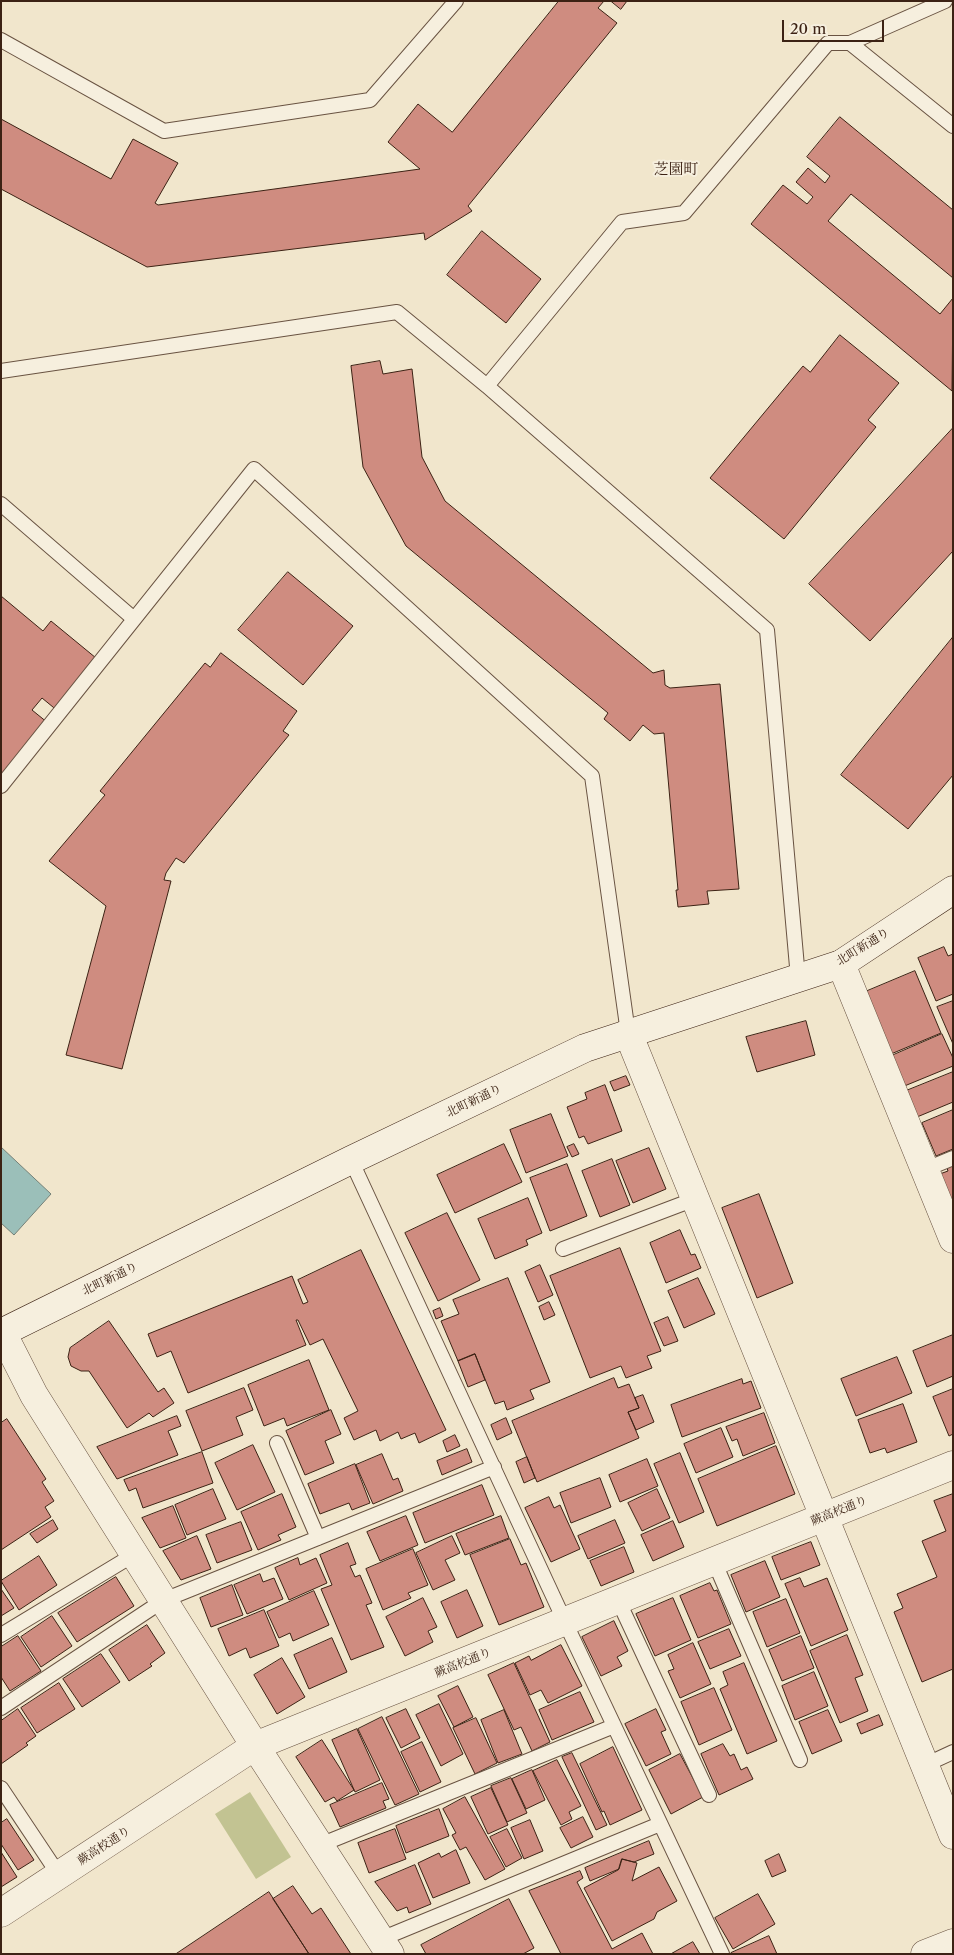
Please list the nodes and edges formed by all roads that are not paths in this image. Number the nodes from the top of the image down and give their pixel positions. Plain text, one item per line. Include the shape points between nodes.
1 (456, 1) edge
2 (945, 1) edge
3 (1, 40) edge
4 (850, 43) junction
5 (953, 126) edge
6 (1, 370) edge
7 (487, 386) junction
8 (1, 504) edge
9 (134, 619) junction
10 (1, 786) edge
11 (953, 890) edge
12 (840, 964) junction
13 (798, 978) junction
14 (628, 1033) junction
15 (953, 1158) edge
16 (351, 1160) junction
17 (924, 1170) junction
18 (695, 1199) junction
19 (953, 1239) edge
20 (563, 1249) dead end
21 (2, 1332) edge
22 (276, 1443) dead end
23 (953, 1465) edge
24 (494, 1468) junction
25 (825, 1516) junction
26 (318, 1538) junction
27 (135, 1554) junction
28 (714, 1561) junction
29 (164, 1600) junction
30 (618, 1600) junction
31 (565, 1622) junction
32 (1, 1636) edge
33 (1, 1708) edge
34 (614, 1726) junction
35 (255, 1746) junction
36 (953, 1752) edge
37 (800, 1760) dead end
38 (925, 1764) junction
39 (1, 1788) edge
40 (709, 1795) dead end
41 (660, 1824) junction
42 (953, 1834) edge
43 (320, 1846) junction
44 (60, 1875) junction
45 (1, 1913) edge
46 (953, 1943) edge
47 (386, 1946) edge
48 (722, 1954) edge
49 (925, 1954) edge

1 - 3 lane via 370,100 164,130
2 - 4 lane
4 - 5 lane
4 - 7 lane via 828,43 684,213 622,222
6 - 7 lane via 397,312
7 - 13 lane via 767,630
8 - 9 lane
9 - 10 lane
9 - 14 lane via 254,469 592,776
11 - 12 street, 北町新通り
12 - 13 street, 北町新通り
12 - 17 street
13 - 14 street, 北町新通り
14 - 16 street, 北町新通り via 585,1048
14 - 18 street
15 - 17 lane
16 - 21 street, 北町新通り
16 - 24 lane
17 - 19 street
18 - 20 lane
18 - 25 street
21 - 27 street via 34,1395
22 - 26 lane
23 - 25 street, 蕨高校通り
24 - 26 lane
24 - 31 lane
25 - 28 street, 蕨高校通り
25 - 38 street
26 - 29 lane
27 - 29 street
27 - 32 lane
28 - 30 street, 蕨高校通り
28 - 37 lane
29 - 33 lane
29 - 35 street
30 - 31 street, 蕨高校通り
30 - 40 lane
31 - 34 lane
31 - 35 street, 蕨高校通り
34 - 41 lane
34 - 43 lane
35 - 43 street
35 - 44 street, 蕨高校通り
36 - 38 lane
38 - 42 street
39 - 44 lane
41 - 47 lane
41 - 48 lane
43 - 47 street
44 - 45 street, 蕨高校通り
46 - 49 street

